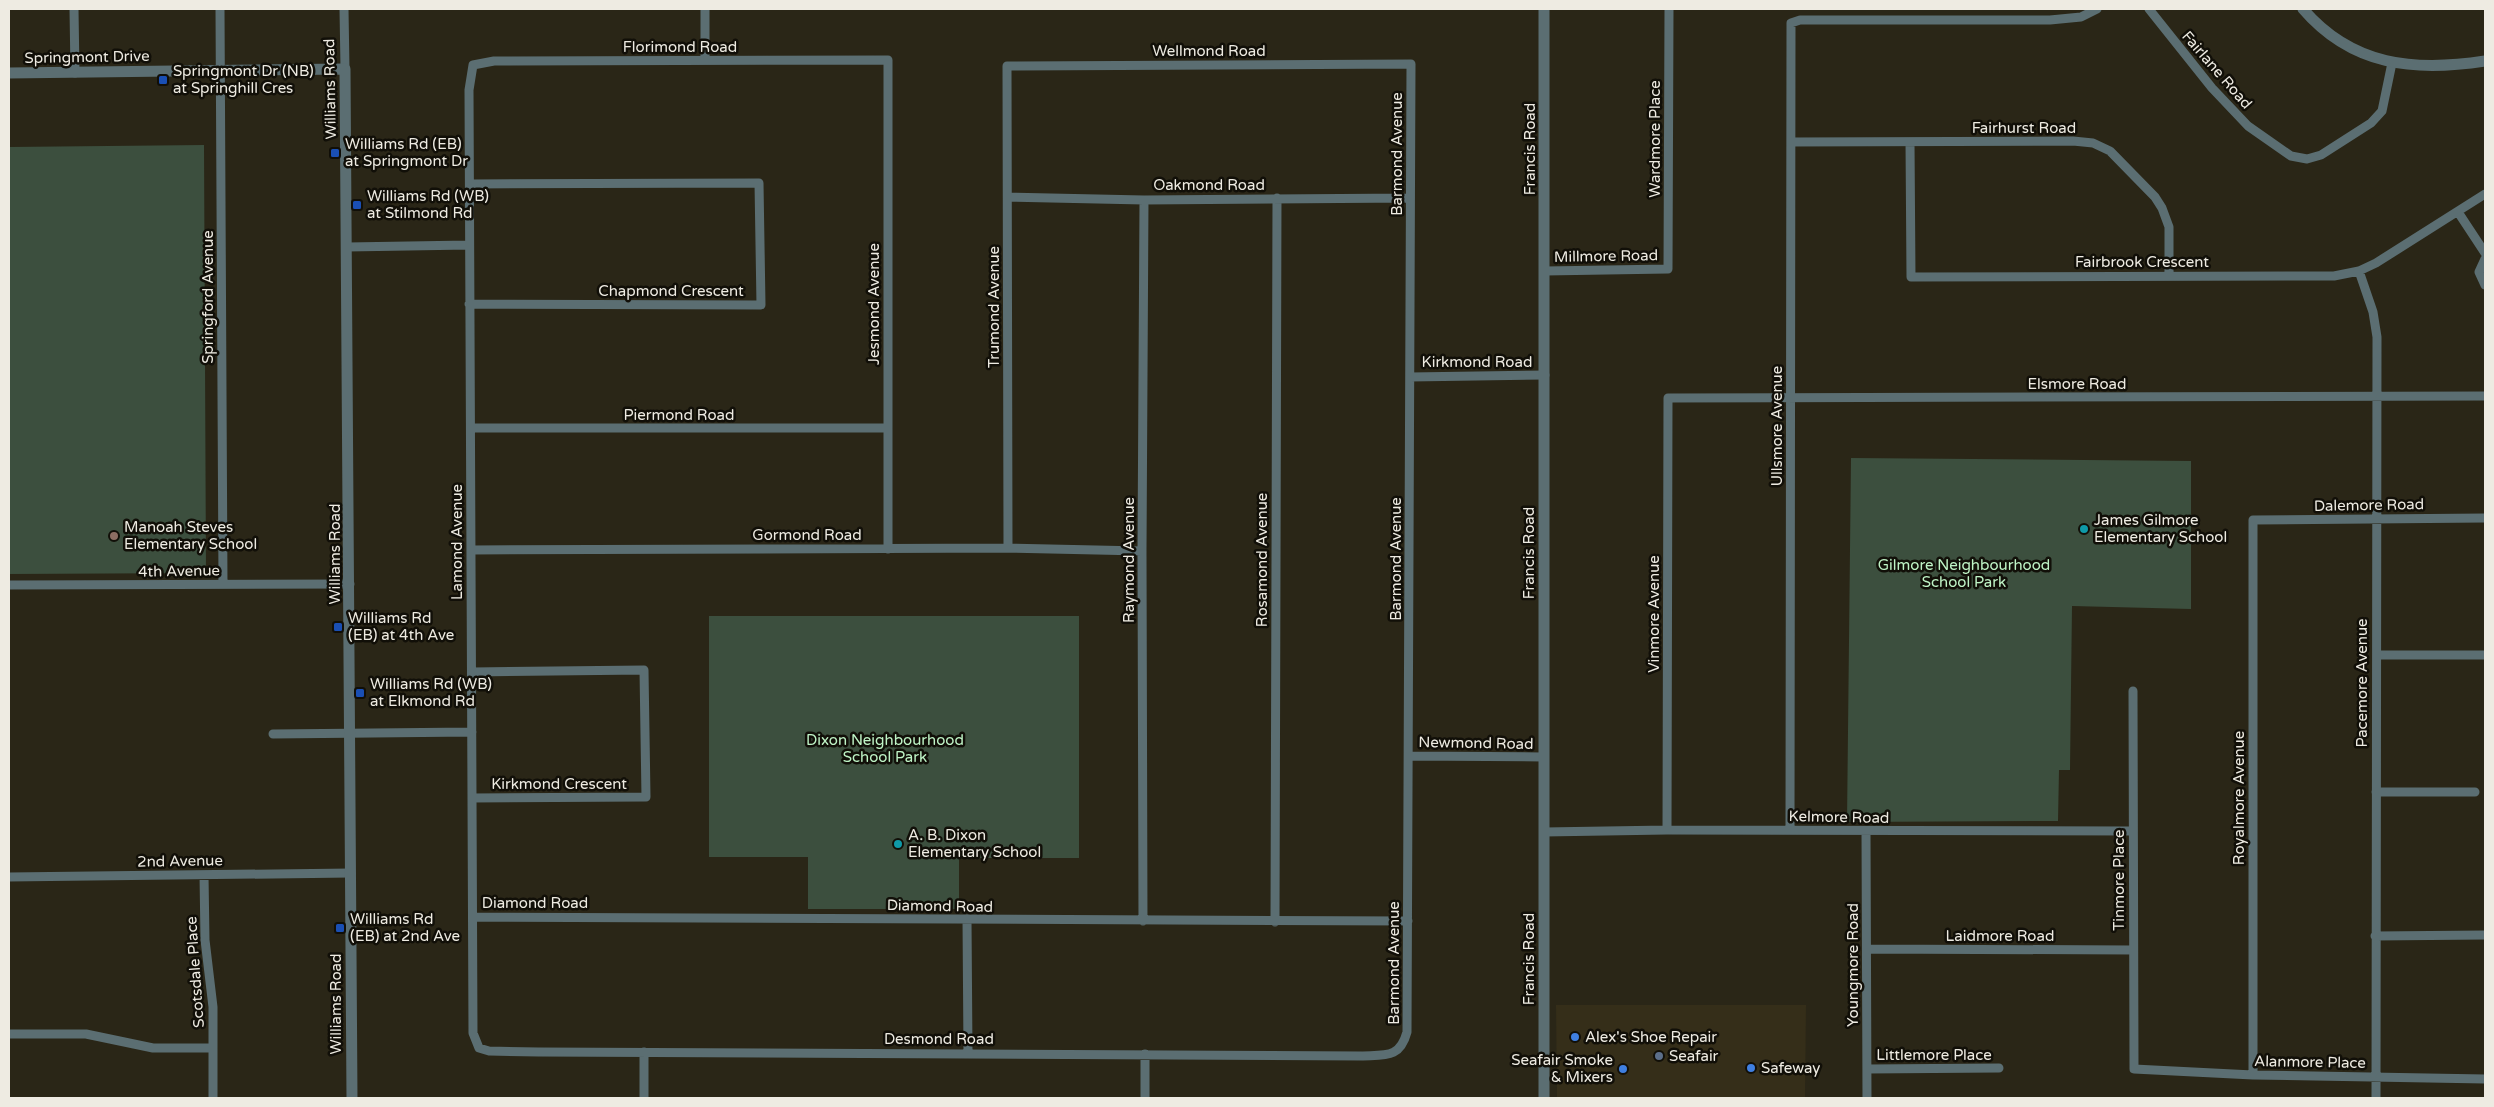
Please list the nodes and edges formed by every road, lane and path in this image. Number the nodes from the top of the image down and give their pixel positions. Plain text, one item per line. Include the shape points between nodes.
1 (74, 9) edge
2 (220, 9) edge
3 (344, 9) edge
4 (705, 9) edge
5 (1544, 9) edge
6 (1669, 9) edge
7 (2097, 9) edge
8 (2148, 9) edge
9 (2303, 9) edge
10 (705, 60) junction
11 (888, 60) joint
12 (2485, 61) edge
13 (2392, 63) junction
14 (1411, 64) joint
15 (473, 65) joint
16 (1007, 66) joint
17 (220, 69) junction
18 (345, 69) junction
19 (75, 72) junction
20 (9, 73) edge
21 (1791, 142) junction
22 (1910, 142) junction
23 (470, 184) junction
24 (2485, 194) edge
25 (1008, 197) junction
26 (1277, 198) junction
27 (1410, 198) junction
28 (1144, 200) junction
29 (2458, 212) junction
30 (469, 245) junction
31 (347, 247) junction
32 (2485, 253) edge
33 (2485, 260) edge
34 (1668, 269) joint
35 (2359, 271) junction
36 (1545, 272) junction
37 (2168, 276) junction
38 (2485, 285) edge
39 (469, 304) junction
40 (1545, 375) junction
41 (1410, 377) junction
42 (2377, 396) junction
43 (2485, 396) edge
44 (1668, 398) joint
45 (1790, 398) junction
46 (471, 428) junction
47 (888, 428) junction
48 (2377, 518) junction
49 (2485, 518) edge
50 (2253, 520) joint
51 (1008, 548) junction
52 (888, 549) junction
53 (472, 550) junction
54 (1142, 551) junction
55 (223, 584) junction
56 (350, 584) junction
57 (9, 586) edge
58 (2485, 655) edge
59 (2376, 656) junction
60 (472, 672) junction
61 (2133, 691) dead end
62 (472, 732) junction
63 (350, 733) junction
64 (274, 734) dead end
65 (1409, 756) junction
66 (1543, 758) junction
67 (2376, 792) junction
68 (2475, 792) dead end
69 (472, 798) junction
70 (1667, 830) junction
71 (1790, 830) junction
72 (2133, 831) junction
73 (1544, 832) junction
74 (1866, 832) junction
75 (351, 873) junction
76 (204, 875) junction
77 (9, 877) edge
78 (473, 917) junction
79 (967, 920) junction
80 (1143, 921) junction
81 (1408, 921) junction
82 (1275, 922) junction
83 (2485, 935) edge
84 (2375, 936) junction
85 (1867, 949) junction
86 (2133, 950) junction
87 (9, 1034) edge
88 (213, 1048) junction
89 (479, 1048) joint
90 (1398, 1051) joint
91 (644, 1052) junction
92 (968, 1052) junction
93 (1145, 1054) junction
94 (1868, 1068) junction
95 (1999, 1068) dead end
96 (2134, 1069) joint
97 (2253, 1075) junction
98 (2375, 1076) junction
99 (2485, 1079) edge
100 (214, 1098) edge
101 (352, 1098) edge
102 (644, 1098) edge
103 (1145, 1098) edge
104 (1544, 1098) edge
105 (1867, 1098) edge
106 (2376, 1098) edge

1 - 19 street
2 - 17 street, Springford Avenue
3 - 18 street, Williams Road
4 - 10 street
5 - 36 street, Francis Road
6 - 34 street, Wardmore Place
7 - 21 street, Ullsmore Avenue via 2081,17 2057,20 1800,20 1791,23
8 - 13 street, Fairlane Road via 2228,106 2278,149 2300,158 2321,155 2377,118 2386,102
9 - 13 street via 2341,44
10 - 11 street, Florimond Road
10 - 15 street, Florimond Road via 494,61
11 - 47 street, Jesmond Avenue
12 - 13 street via 2447,65
14 - 16 street, Wellmond Road
14 - 27 street, Barmond Avenue
15 - 23 street, Lamond Avenue via 469,90
16 - 25 street, Trumond Avenue
17 - 18 street, Springmont Drive
17 - 19 street, Springmont Drive
17 - 55 street, Springford Avenue
18 - 31 street, Williams Road
19 - 20 street, Springmont Drive
21 - 22 street, Fairhurst Road
21 - 45 street, Ullsmore Avenue
22 - 37 street, Fairhurst Road via 2073,141 2102,146 2119,158 2162,208 2168,227
22 - 37 street, Fairbrook Crescent via 1911,276
23 - 30 street, Lamond Avenue
23 - 39 street, Chapmond Crescent via 759,184 761,305
24 - 29 street, Fairbrook Crescent
25 - 28 street, Oakmond Road
25 - 51 street, Trumond Avenue
26 - 27 street, Oakmond Road
26 - 28 street, Oakmond Road
26 - 82 street, Rosamond Avenue
27 - 41 street, Barmond Avenue
28 - 54 street, Raymond Avenue
29 - 32 street
29 - 35 street, Fairbrook Crescent
30 - 31 street
30 - 39 street, Lamond Avenue
31 - 56 street, Williams Road
33 - 38 street via 2479,272
34 - 36 street, Millmore Road
35 - 37 street, Fairbrook Crescent via 2334,276
35 - 42 street, Pacemore Avenue via 2376,324
36 - 40 street, Francis Road
39 - 46 street, Lamond Avenue
40 - 41 street, Kirkmond Road
40 - 66 street, Francis Road
41 - 65 street, Barmond Avenue
42 - 43 street, Elsmore Road
42 - 45 street, Elsmore Road
42 - 48 street, Pacemore Avenue
44 - 45 street, Elsmore Road
44 - 70 street, Vinmore Avenue
45 - 71 street, Ullsmore Avenue
46 - 47 street, Piermond Road
46 - 53 street, Lamond Avenue
47 - 52 street, Jesmond Avenue
48 - 49 street, Dalemore Road
48 - 50 street, Dalemore Road
48 - 59 street, Pacemore Avenue
50 - 97 street, Royalmore Avenue
51 - 52 street, Gormond Road
51 - 54 street, Gormond Road
52 - 53 street, Gormond Road
53 - 60 street, Lamond Avenue
54 - 80 street, Raymond Avenue
55 - 56 street, 4th Avenue
55 - 57 street, 4th Avenue
56 - 63 street, Williams Road
58 - 59 street
59 - 67 street, Pacemore Avenue
60 - 62 street, Lamond Avenue
60 - 69 street, Kirkmond Crescent via 644,670 646,797
61 - 72 street, Tinmore Place
62 - 63 street
62 - 69 street, Lamond Avenue
63 - 64 street
63 - 75 street, Williams Road
65 - 66 street, Newmond Road
65 - 81 street, Barmond Avenue
66 - 73 street, Francis Road
67 - 68 street
67 - 84 street, Pacemore Avenue
69 - 78 street, Lamond Avenue
70 - 71 street, Kelmore Road
70 - 73 street, Kelmore Road
71 - 74 street, Kelmore Road
72 - 74 street, Kelmore Road
72 - 86 street, Tinmore Place
73 - 104 street, Francis Road
74 - 85 street, Youngmore Road
75 - 76 street, 2nd Avenue
75 - 101 street, Williams Road
76 - 77 street, 2nd Avenue
76 - 88 street, Scotsdale Place via 204,932 213,994
78 - 79 street, Diamond Road
78 - 89 street, Lamond Avenue via 473,1033
79 - 80 street, Diamond Road
79 - 92 street
80 - 82 street, Diamond Road
81 - 82 street, Diamond Road
81 - 90 street, Barmond Avenue via 1407,1032
83 - 84 street
84 - 98 street, Pacemore Avenue
85 - 86 street, Laidmore Road
85 - 94 street, Youngmore Road
86 - 96 street, Tinmore Place
87 - 88 street via 86,1034 154,1048
88 - 100 street, Scotsdale Place
89 - 91 street, Desmond Road via 489,1051
90 - 93 street, Desmond Road via 1363,1056
91 - 92 street, Desmond Road
91 - 102 street
92 - 93 street, Desmond Road
93 - 103 street
94 - 95 street, Littlemore Place
94 - 105 street, Youngmore Road
96 - 97 street, Alanmore Place
97 - 98 street, Alanmore Place
98 - 99 street, Alanmore Place
98 - 106 street, Pacemore Avenue

